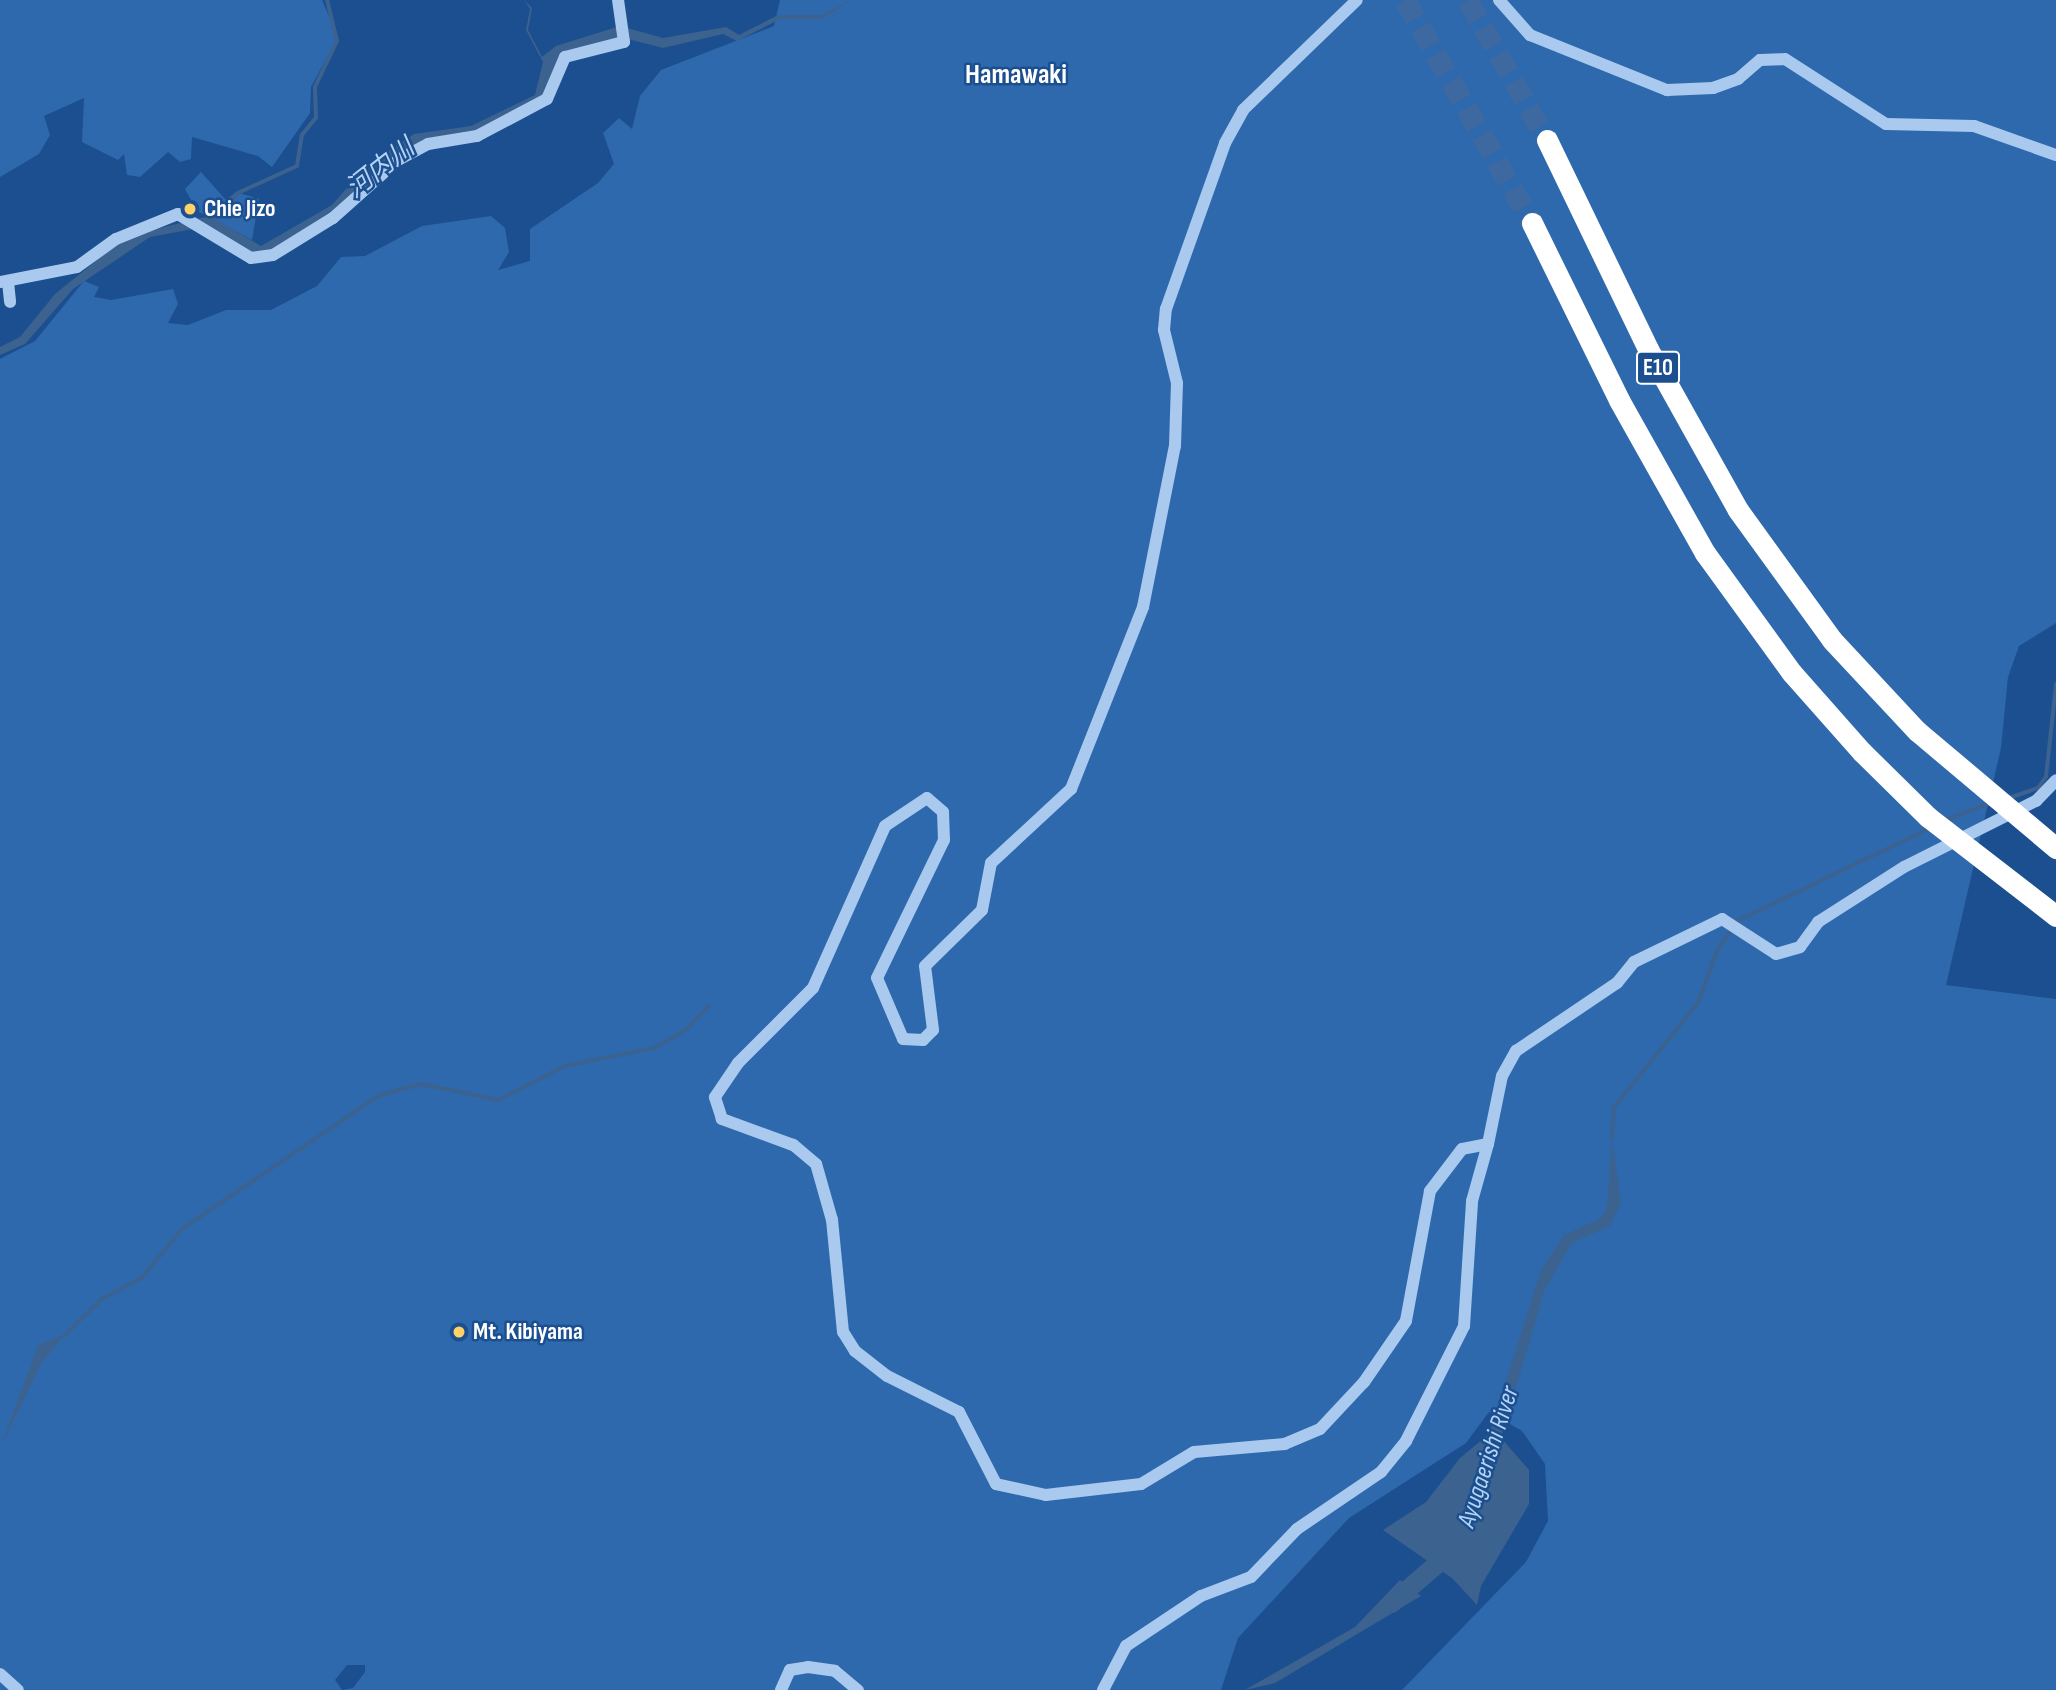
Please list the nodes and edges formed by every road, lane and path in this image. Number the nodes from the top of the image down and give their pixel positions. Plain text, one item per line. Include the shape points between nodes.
1 (618, 0) edge
2 (1357, 0) edge
3 (1499, 0) edge
4 (1547, 140) tunnel mouth
5 (2056, 155) edge
6 (1532, 223) tunnel mouth
7 (4, 282) edge
8 (10, 302) dead end
9 (2056, 780) edge
10 (2056, 848) edge
11 (2056, 916) edge
12 (1488, 1144) junction
13 (0, 1674) edge
14 (18, 1690) edge
15 (781, 1690) edge
16 (858, 1690) edge
17 (1103, 1690) edge

1 - 7 street via 625,32 565,57 547,99 477,136 428,144 398,160 333,218 273,255 251,258 193,227 185,216 132,230 77,267
2 - 12 street via 1242,110 1225,143 1166,310 1164,330 1177,383 1175,446 1143,607 1071,789 991,863 982,909 925,966 933,1030 923,1040 903,1039 877,978 944,840 943,812 927,798 885,826 813,988 727,1075 715,1104 723,1119 793,1145 816,1164 832,1220 843,1332 855,1351 887,1376 959,1412 996,1484 1045,1495 1141,1484 1194,1452 1285,1444 1320,1429 1364,1382 1406,1321 1430,1191 1462,1149
3 - 5 street via 1530,35 1667,90 1713,88 1738,79 1760,60 1785,59 1886,124 1974,126
4 - 10 highway, E10, bridge via 1691,429 1789,584 1917,731
6 - 11 highway, E10, bridge via 1664,485 1765,638 1833,721 1928,817
7 - 8 street
9 - 12 street via 2036,801 1904,867 1818,922 1800,947 1776,954 1722,919 1634,962 1617,983 1516,1051 1502,1076
12 - 17 street via 1472,1201 1464,1326 1406,1441 1381,1472 1297,1529 1251,1577 1201,1596 1126,1646
13 - 14 street
15 - 16 street via 790,1670 808,1667 835,1671

